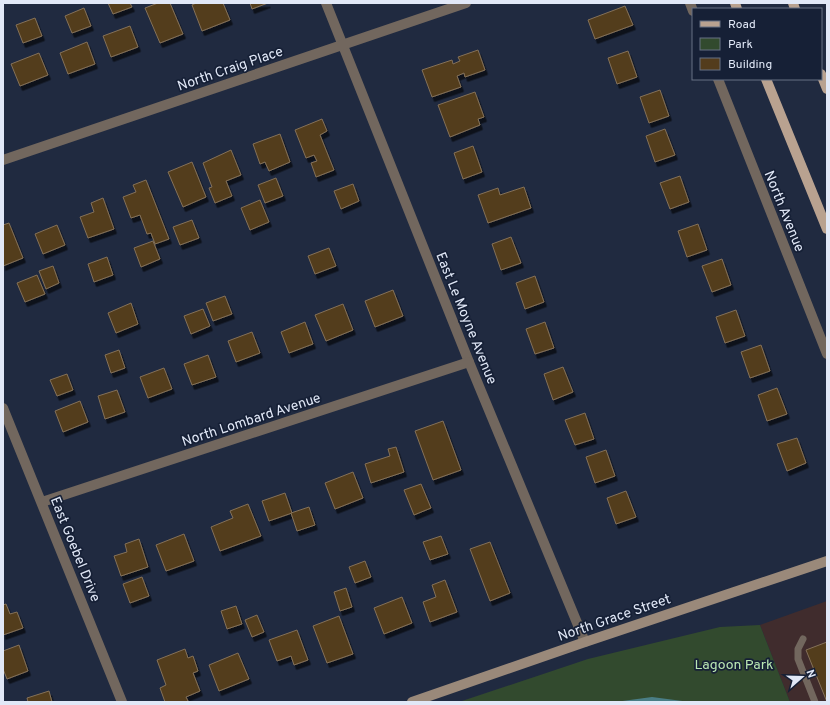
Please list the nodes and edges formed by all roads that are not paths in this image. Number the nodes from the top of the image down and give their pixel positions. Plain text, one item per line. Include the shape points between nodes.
1 (326, 3) edge
2 (466, 3) edge
3 (343, 44) junction
4 (822, 76) edge
5 (718, 80) edge
6 (766, 80) edge
7 (827, 89) edge
8 (3, 160) edge
9 (827, 229) edge
10 (827, 354) edge
11 (469, 362) junction
12 (3, 408) edge
13 (42, 502) junction
14 (827, 561) edge
15 (803, 638) dead end
16 (585, 642) junction
17 (122, 702) edge
18 (412, 702) edge
19 (814, 702) edge

1 - 3 street, East Le Moyne Avenue
2 - 3 street, North Craig Place
3 - 8 street, North Craig Place
3 - 11 street, East Le Moyne Avenue
4 - 7 main road
5 - 10 street, North Avenue
6 - 9 main road
11 - 13 street, North Lombard Avenue
11 - 16 street, East Le Moyne Avenue
12 - 13 street, East Goebel Drive
13 - 17 street, East Goebel Drive
14 - 16 street, North Grace Street
15 - 19 lane via 798,649 798,659
16 - 18 street, North Grace Street

